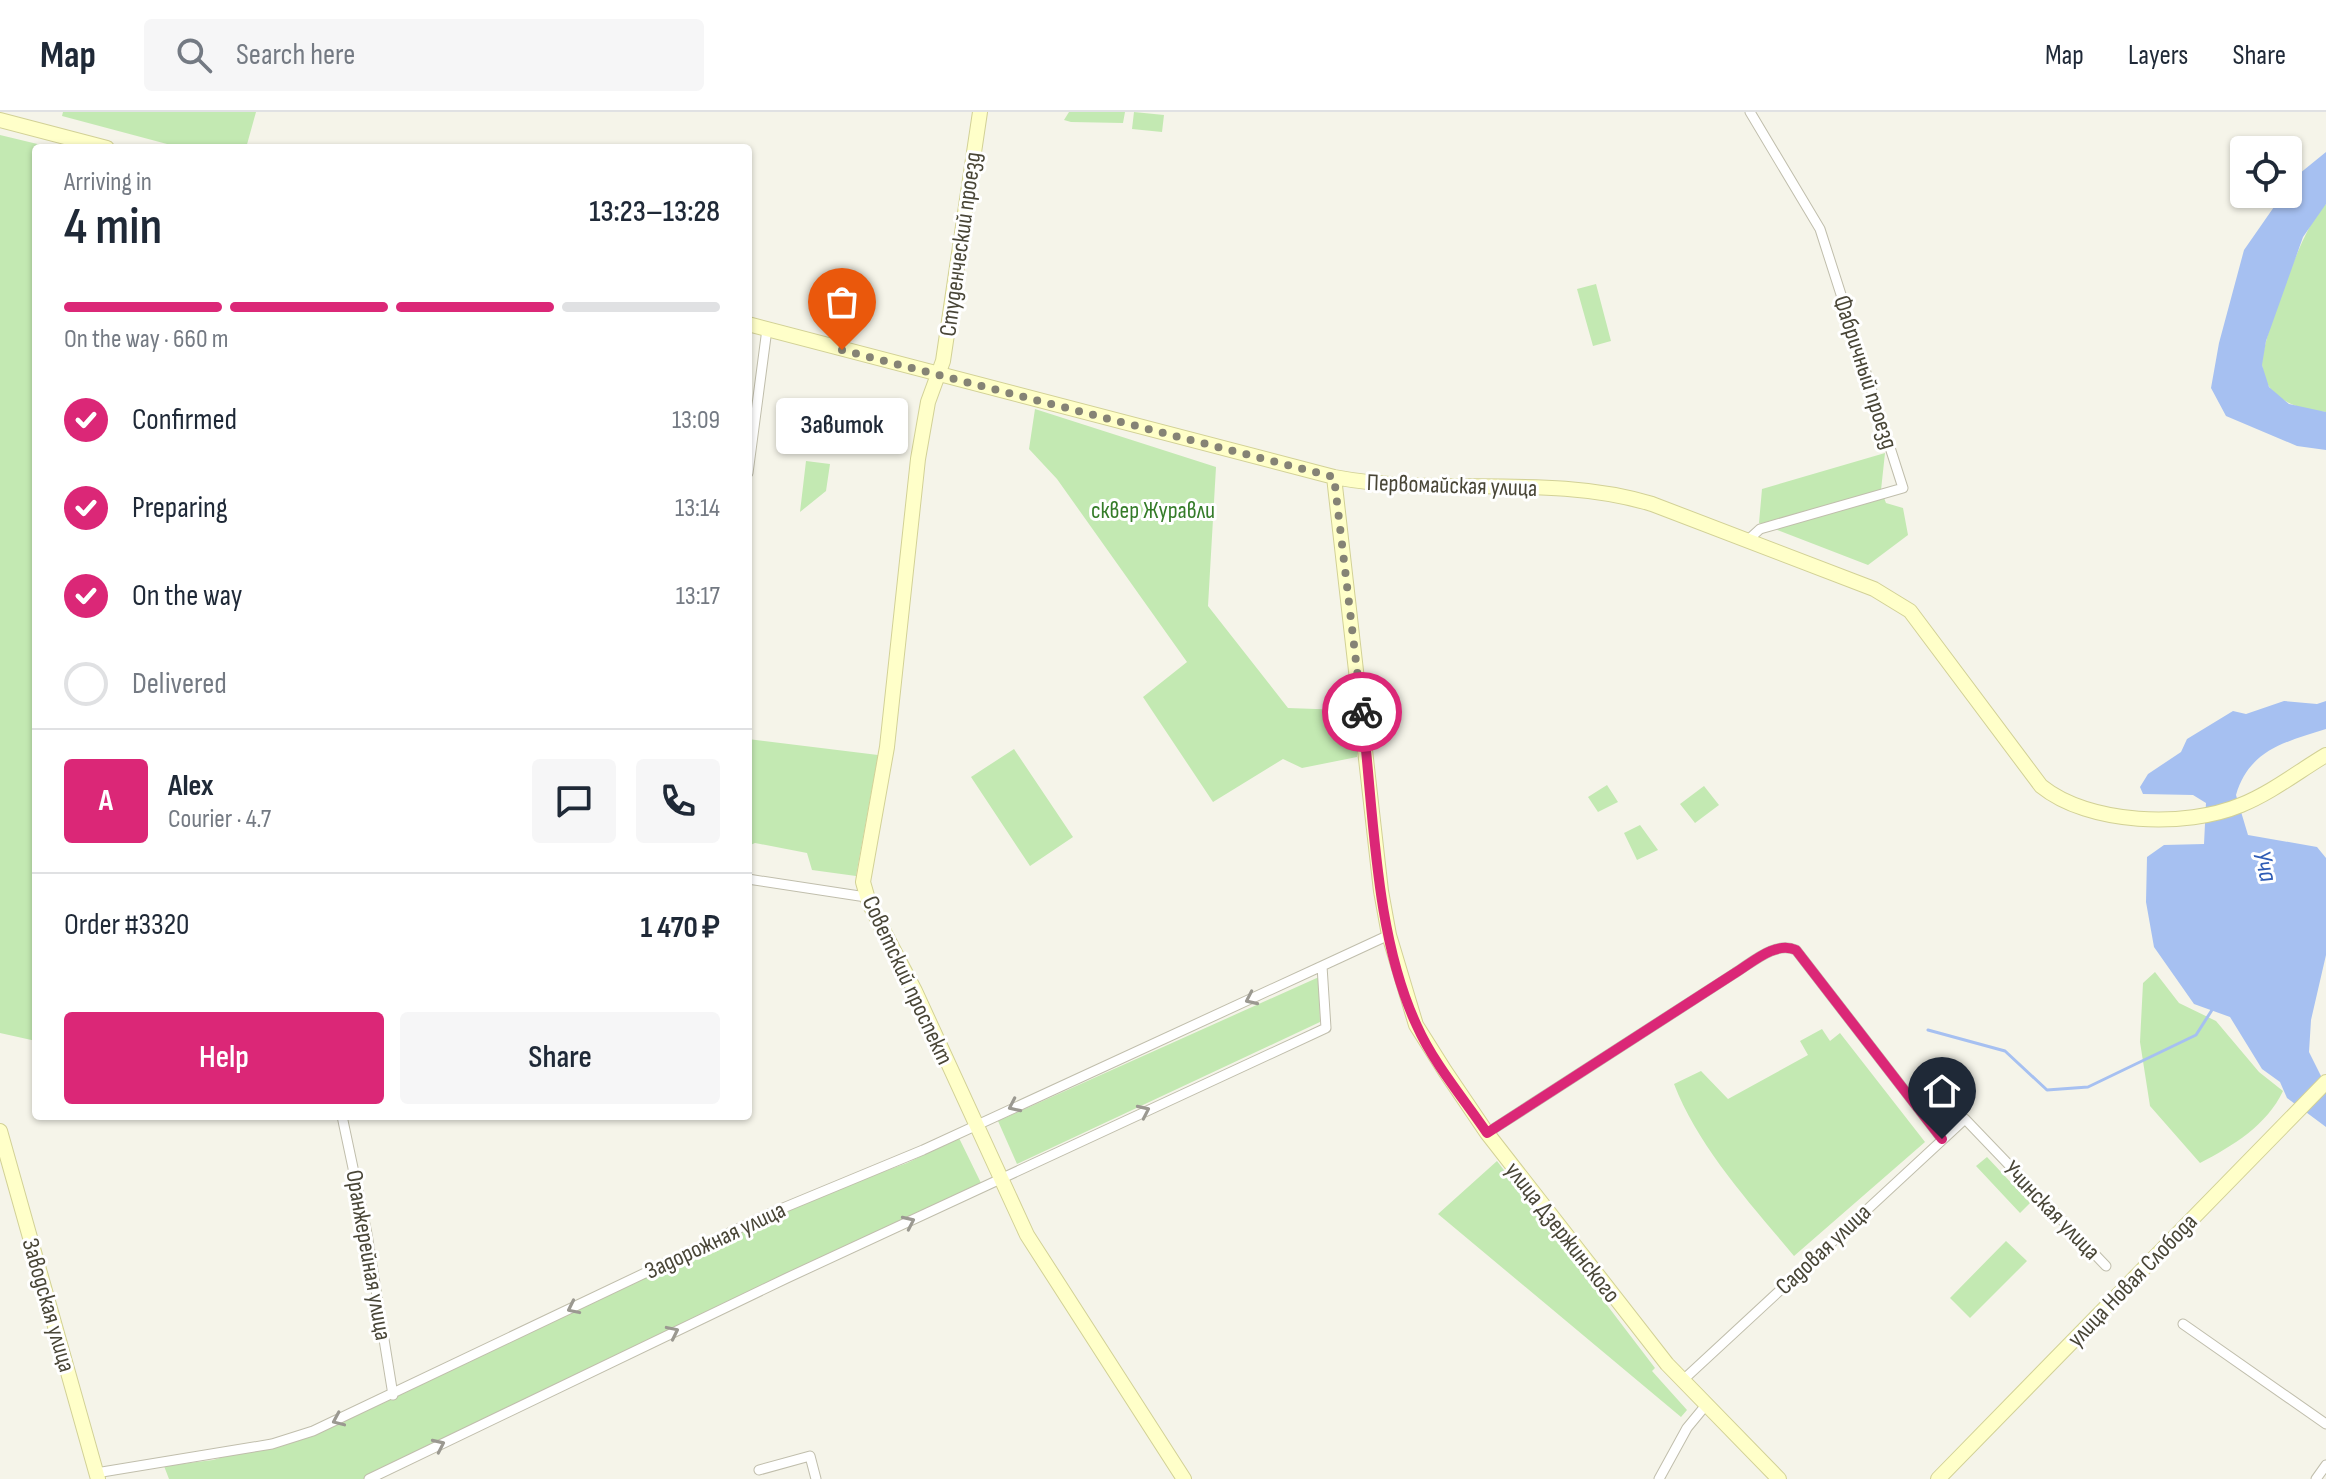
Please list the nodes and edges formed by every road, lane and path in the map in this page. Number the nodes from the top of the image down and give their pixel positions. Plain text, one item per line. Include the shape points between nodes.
1 (980, 112) edge
2 (1750, 112) edge
3 (0, 120) edge
4 (70, 143) edge
5 (752, 325) edge
6 (767, 329) junction
7 (938, 376) junction
8 (752, 443) edge
9 (1334, 477) junction
10 (1748, 540) junction
11 (2326, 755) edge
12 (752, 880) edge
13 (866, 897) junction
14 (1389, 935) junction
15 (1322, 966) junction
16 (2326, 1082) edge
17 (1965, 1119) joint
18 (343, 1120) edge
19 (974, 1124) junction
20 (0, 1131) edge
21 (1487, 1133) junction
22 (1942, 1139) junction
23 (1000, 1178) junction
24 (2106, 1266) dead end
25 (2183, 1324) dead end
26 (1682, 1381) junction
27 (393, 1395) junction
28 (1706, 1405) junction
29 (2326, 1424) edge
30 (2326, 1465) edge
31 (759, 1470) dead end
32 (97, 1476) edge
33 (369, 1479) edge
34 (816, 1479) edge
35 (1184, 1479) edge
36 (1659, 1479) edge
37 (1779, 1479) edge
38 (1938, 1479) edge
39 (2316, 1479) edge

1 - 7 street, Студенческий проезд
2 - 10 street, Фабричный проезд via 1820,229 1903,488 1760,529
3 - 4 street
5 - 6 street, Первомайская улица
6 - 7 street, Первомайская улица
6 - 8 street
7 - 9 street, Первомайская улица
7 - 13 street, Советский проспект via 918,459 887,747 863,882
9 - 10 street, Первомайская улица via 1404,487 1611,493
9 - 14 street, улица Дзержинского
10 - 11 street, Первомайская улица via 1874,589 1910,611 2041,786 2059,801 2118,817 2192,818 2241,805
12 - 13 street
13 - 19 street, Советский проспект
14 - 15 street, Задорожная улица
14 - 21 street, улица Дзержинского via 1416,1025
15 -> 19 street, Задорожная улица
23 -> 15 street via 1326,1028
16 - 38 street, улица Новая Слобода
17 - 22 street, Садовая улица
17 - 24 street, Учинская улица
18 - 27 street, Оранжерейная улица
19 - 23 street, Советский проспект
19 -> 27 street, Задорожная улица via 771,1213
20 - 32 street, Заводская улица
21 - 22 street via 1735,973 1787,946 1796,950
21 - 26 street, улица Дзержинского
22 - 26 street, Садовая улица
33 -> 23 street
23 - 35 street, Советский проспект via 1027,1235
25 - 29 street
26 - 28 street, улица Дзержинского
27 -> 32 street, Задорожная улица via 272,1444
28 - 36 street
28 - 37 street, улица Дзержинского
30 - 39 street
31 - 34 street via 810,1456

